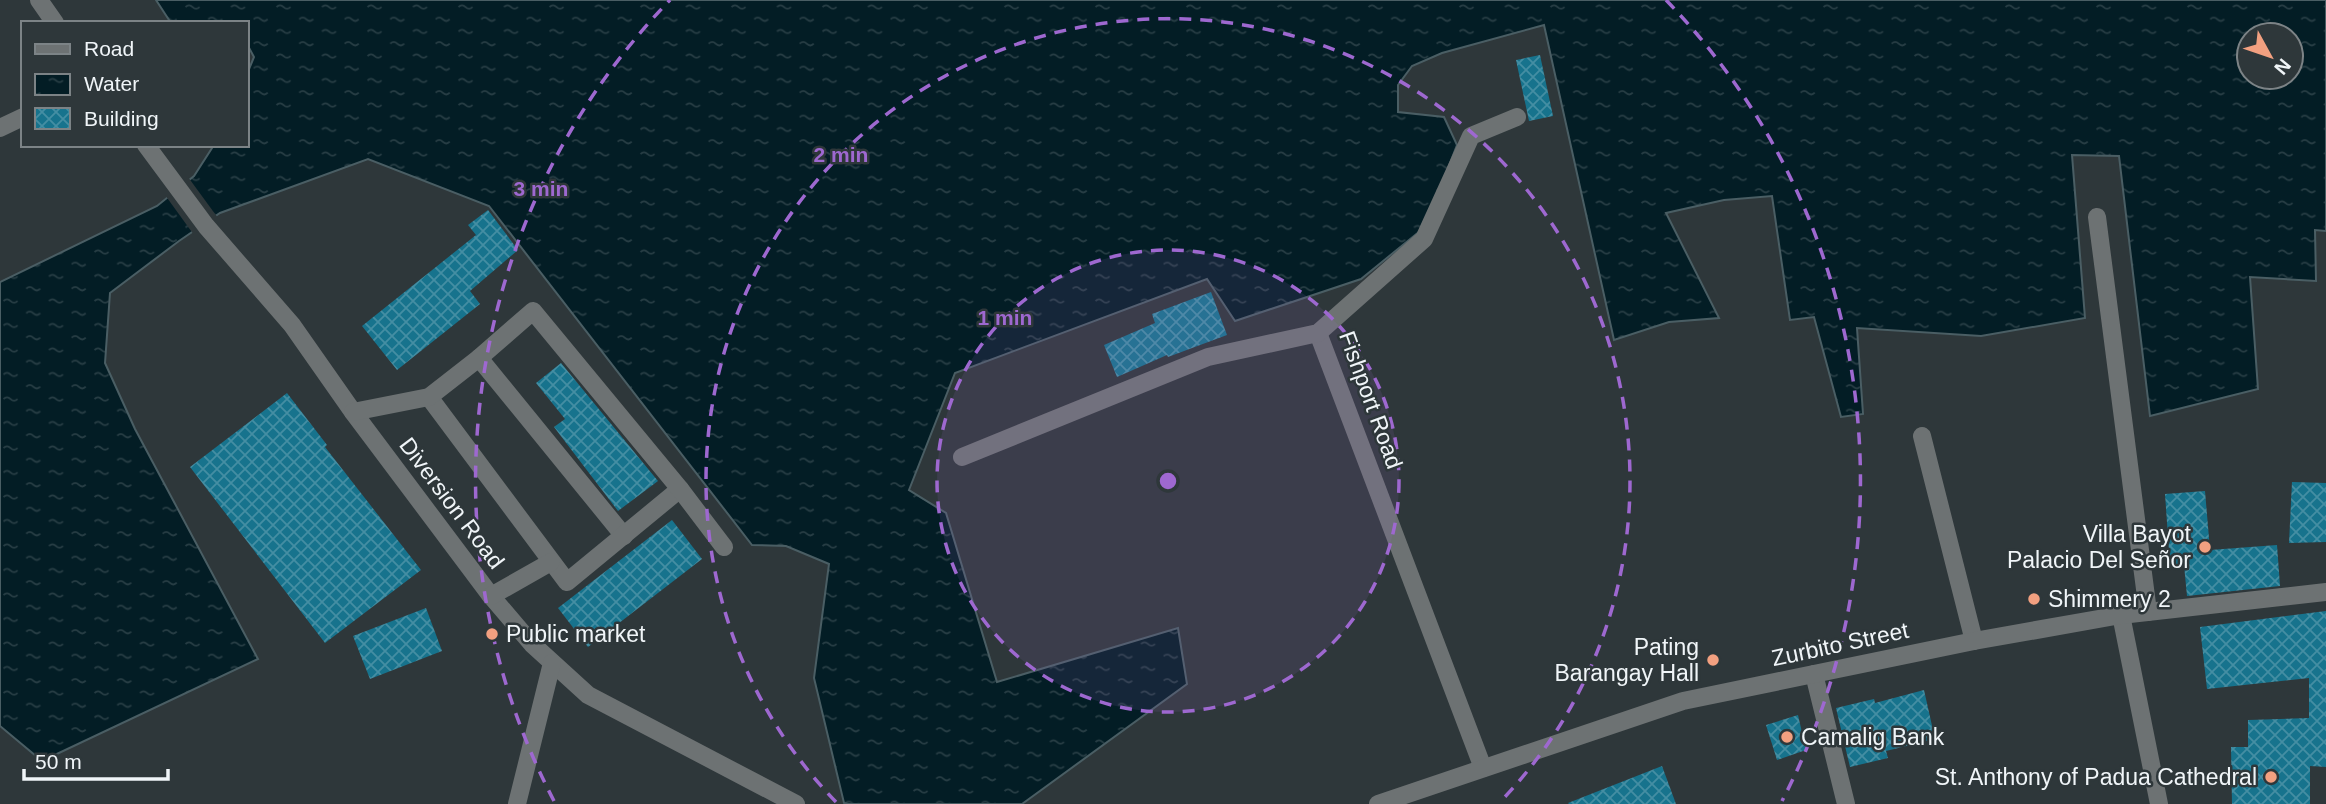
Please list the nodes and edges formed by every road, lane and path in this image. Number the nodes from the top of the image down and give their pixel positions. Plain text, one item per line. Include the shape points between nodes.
1 (38, 0) edge
2 (54, 21) edge
3 (1517, 117) dead end
4 (21, 118) edge
5 (0, 128) edge
6 (147, 147) edge
7 (2097, 217) dead end
8 (1318, 333) junction
9 (479, 358) junction
10 (429, 397) junction
11 (353, 412) junction
12 (1922, 436) dead end
13 (962, 457) dead end
14 (680, 489) junction
15 (624, 536) junction
16 (724, 547) dead end
17 (551, 562) junction
18 (2326, 592) edge
19 (491, 596) junction
20 (2148, 612) junction
21 (2121, 615) junction
22 (1974, 641) junction
23 (552, 663) junction
24 (1814, 674) junction
25 (1483, 768) junction
26 (517, 804) edge
27 (796, 804) edge
28 (1378, 804) edge
29 (1846, 804) edge
30 (2159, 804) edge

1 - 2 street
3 - 8 street, Fishport Road via 1472,136 1424,239
4 - 5 street
6 - 11 street, Diversion Road via 206,226 292,325
7 - 20 street
8 - 13 street via 1208,357
8 - 25 street, Fishport Road
9 - 10 street
9 - 14 street via 533,311
9 - 15 street
10 - 11 street
10 - 17 street
11 - 19 street, Diversion Road
12 - 22 street
14 - 15 street
14 - 16 street
15 - 17 street via 567,582
17 - 19 street
18 - 20 street, Zurbito Street
19 - 23 street, Diversion Road
20 - 21 street, Zurbito Street
21 - 22 street, Zurbito Street
21 - 30 street
22 - 24 street, Zurbito Street
23 - 26 street
23 - 27 street, Diversion Road via 588,695
24 - 25 street, Zurbito Street via 1683,701
24 - 29 street
25 - 28 street, Zurbito Street

